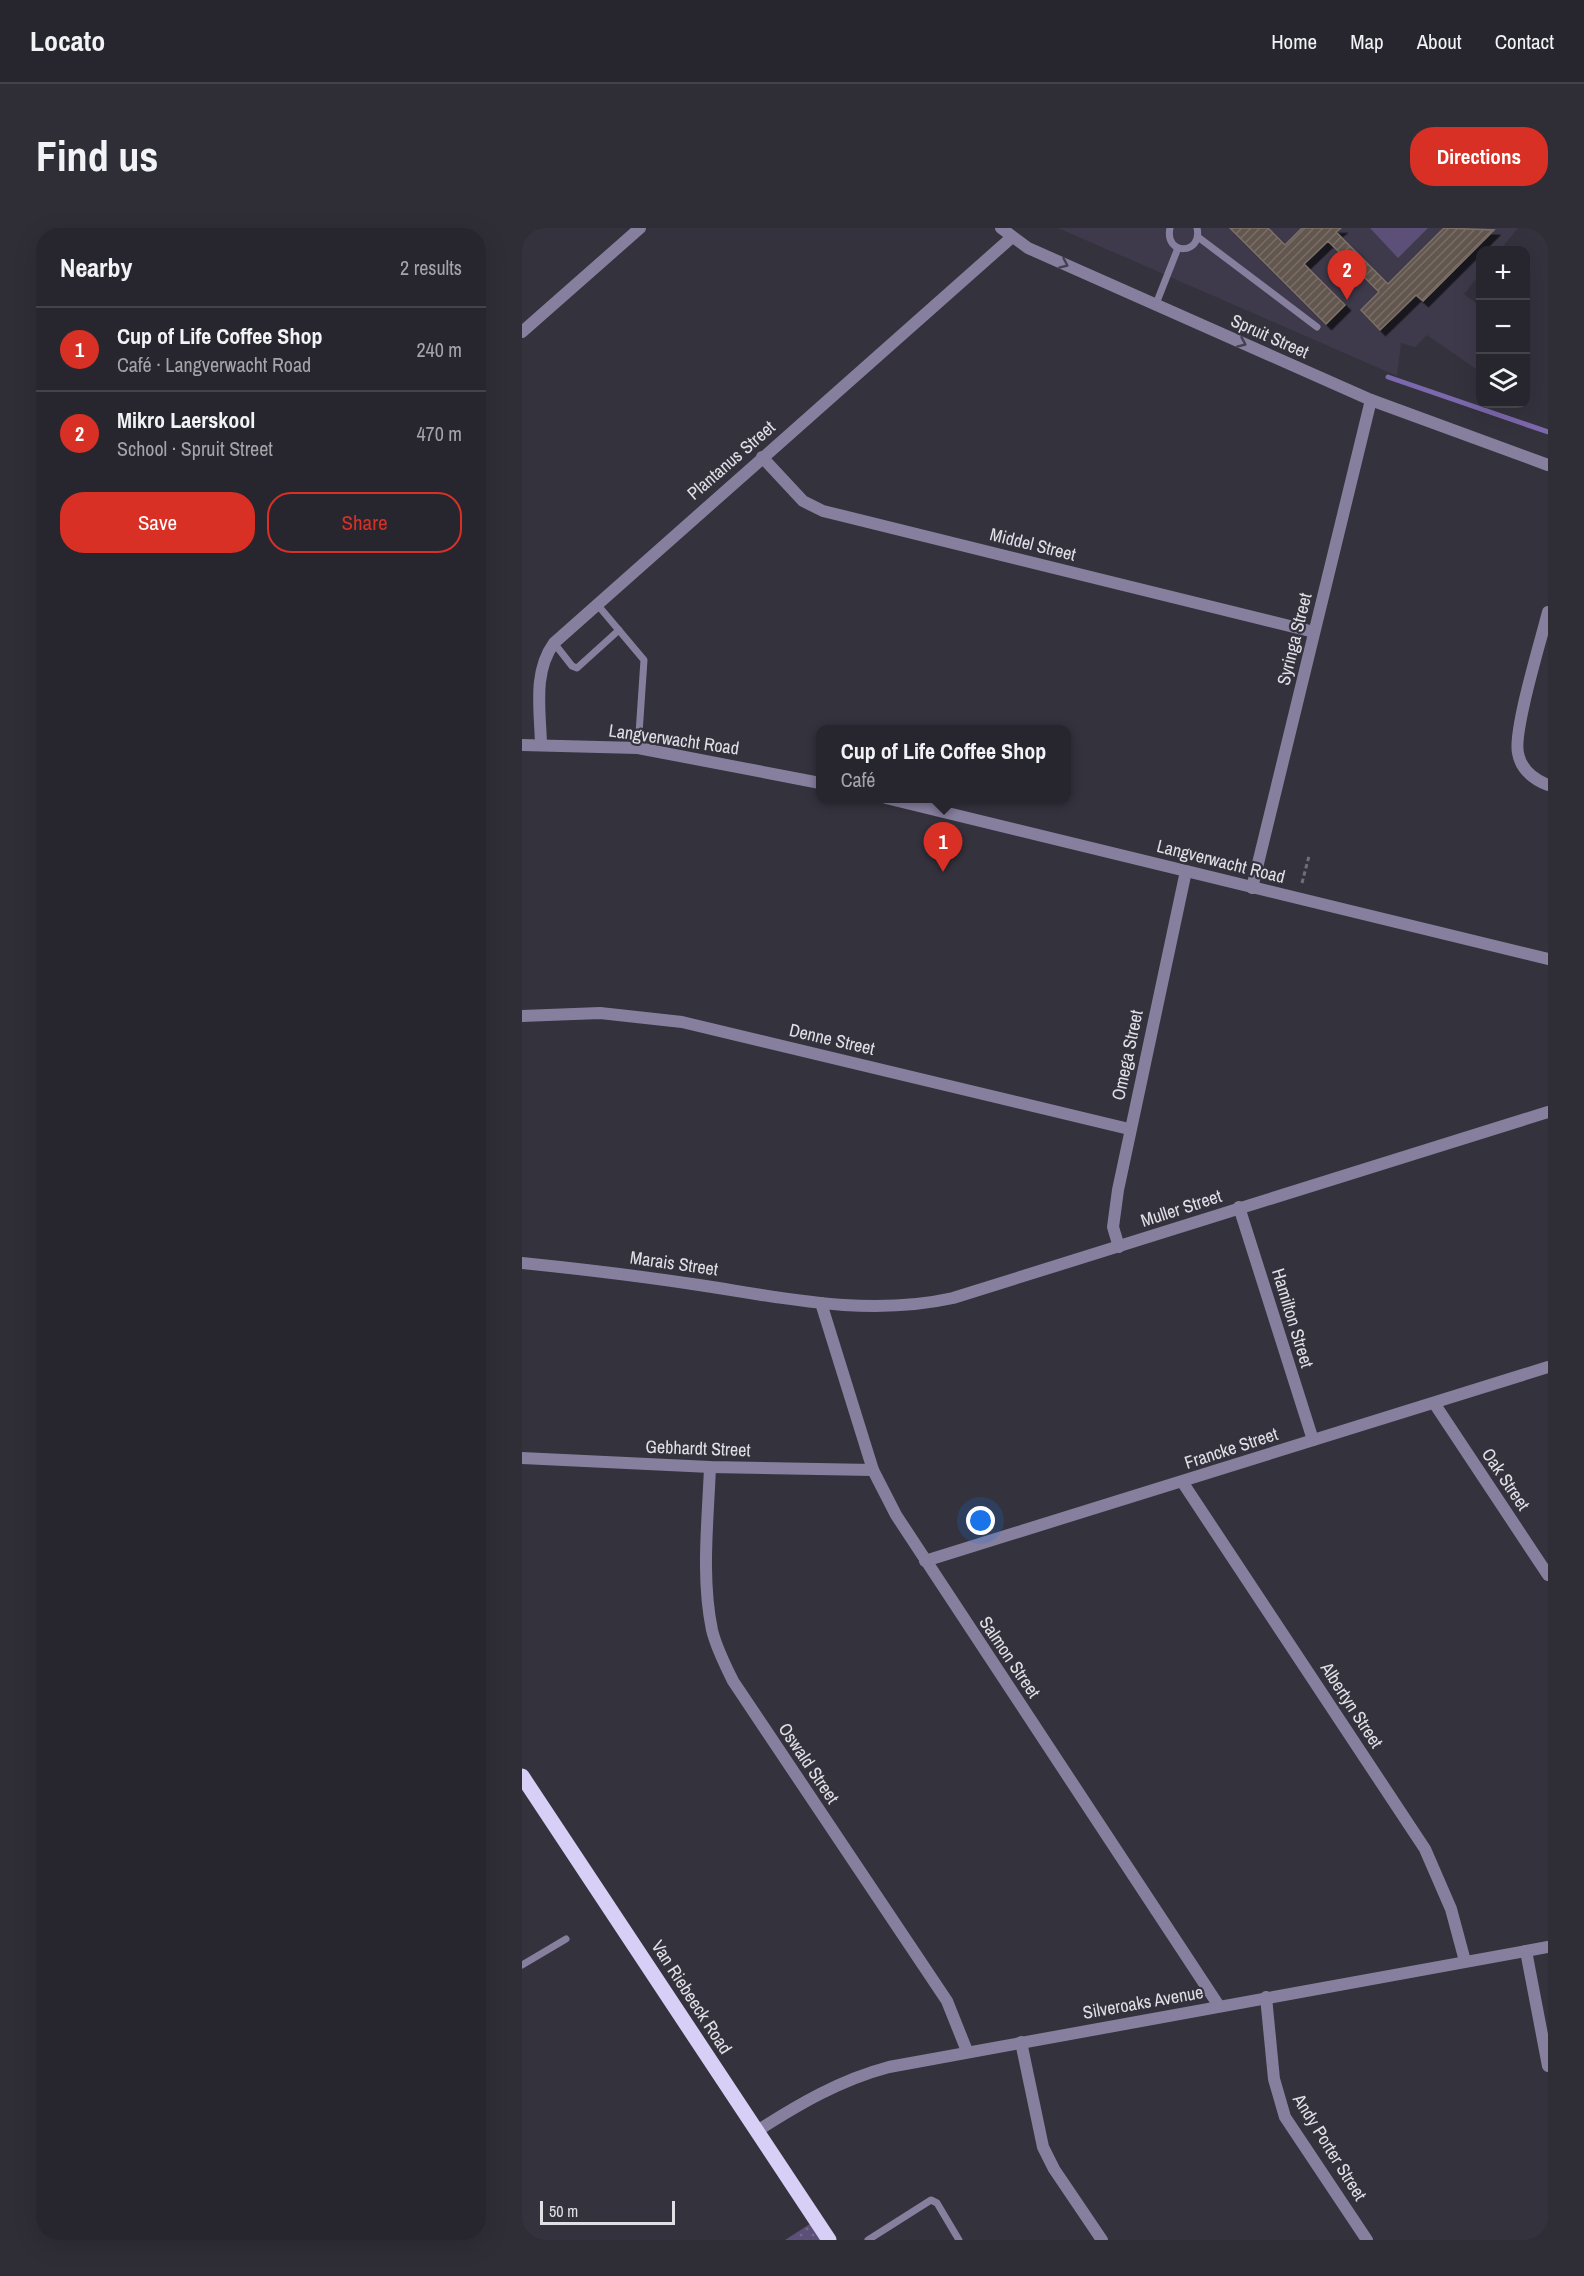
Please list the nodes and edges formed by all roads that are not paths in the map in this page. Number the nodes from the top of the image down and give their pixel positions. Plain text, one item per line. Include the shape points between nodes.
1 (640, 228) edge
2 (1001, 228) edge
3 (1170, 228) edge
4 (1197, 228) edge
5 (1198, 237) junction
6 (1011, 238) junction
7 (1178, 248) junction
8 (1156, 304) junction
9 (1317, 327) dead end
10 (522, 332) edge
11 (1371, 400) junction
12 (762, 457) junction
13 (1548, 465) edge
14 (596, 603) junction
15 (1548, 612) edge
16 (619, 630) junction
17 (1314, 632) junction
18 (554, 643) junction
19 (541, 744) junction
20 (522, 745) edge
21 (638, 748) junction
22 (816, 782) edge
23 (1548, 785) edge
24 (907, 803) edge
25 (1186, 871) junction
26 (1252, 888) junction
27 (1548, 959) edge
28 (522, 1016) edge
29 (1548, 1112) edge
30 (1130, 1129) junction
31 (1239, 1207) junction
32 (1119, 1247) junction
33 (522, 1263) edge
34 (820, 1303) junction
35 (1548, 1367) edge
36 (1434, 1403) junction
37 (1312, 1440) junction
38 (522, 1458) edge
39 (710, 1467) junction
40 (873, 1470) junction
41 (1184, 1482) junction
42 (925, 1561) junction
43 (1548, 1575) edge
44 (522, 1776) edge
45 (566, 1939) dead end
46 (1548, 1947) edge
47 (1526, 1951) junction
48 (1465, 1961) junction
49 (523, 1962) edge
50 (1266, 1997) junction
51 (1219, 2006) junction
52 (1021, 2042) junction
53 (967, 2051) junction
54 (1548, 2066) edge
55 (757, 2132) junction
56 (829, 2240) edge
57 (868, 2240) edge
58 (959, 2240) edge
59 (1102, 2240) edge
60 (1367, 2240) edge

1 - 10 street
2 - 6 street, Spruit Street
3 - 7 lane via 1171,243
4 - 5 lane
5 - 7 lane via 1194,245
5 - 9 lane
6 -> 8 street, Spruit Street
6 - 12 street, Plantanus Street
7 - 8 lane
8 -> 11 street, Spruit Street
11 - 13 street, Spruit Street
11 - 17 street, Syringa Street
12 - 14 street, Plantanus Street
12 - 17 street, Middel Street via 803,501 823,511
14 - 16 lane
14 - 18 street, Plantanus Street
15 - 23 street via 1516,742 1523,767
16 - 18 lane via 576,668
16 - 21 lane via 644,660
17 - 26 street, Syringa Street
18 - 19 street, Plantanus Street via 544,657 539,676
19 - 20 street, Langverwacht Road
19 - 21 street, Langverwacht Road
21 - 22 street, Langverwacht Road
24 - 25 street, Langverwacht Road
25 - 26 street, Langverwacht Road
25 - 30 street, Omega Street
26 - 27 street, Langverwacht Road
28 - 30 street, Denne Street via 600,1013 682,1022
29 - 31 street, Muller Street
30 - 32 street, Omega Street via 1113,1227
31 - 32 street, Muller Street
31 - 37 street, Hamilton Street
32 - 34 street, Muller Street via 918,1306
33 - 34 street, Marais Street via 644,1276
34 - 40 street, Salmon Street
35 - 36 street, Francke Street
36 - 37 street, Francke Street
36 - 43 street, Oak Street
37 - 41 street, Francke Street
38 - 39 street, Gebhardt Street
39 - 40 street, Gebhardt Street
39 - 53 street, Oswald Street via 707,1578 713,1631 722,1658 733,1681 942,1993
40 - 42 street, Salmon Street
41 - 42 street, Francke Street
41 - 48 street, Albertyn Street via 1425,1848 1451,1909
42 - 51 street, Salmon Street
44 - 55 main road, Van Riebeeck Road
45 - 49 lane
46 - 47 street, Silveroaks Avenue
47 - 48 street, Silveroaks Avenue
47 - 54 street
48 - 50 street, Silveroaks Avenue
50 - 51 street, Silveroaks Avenue
50 - 60 street, Andy Porter Street via 1274,2079 1285,2117
51 - 52 street, Silveroaks Avenue
52 - 53 street, Silveroaks Avenue
52 - 59 street via 1043,2147
53 - 55 street, Silveroaks Avenue via 861,2074 806,2100
55 - 56 main road, Van Riebeeck Road
57 - 58 lane via 931,2200 939,2206

